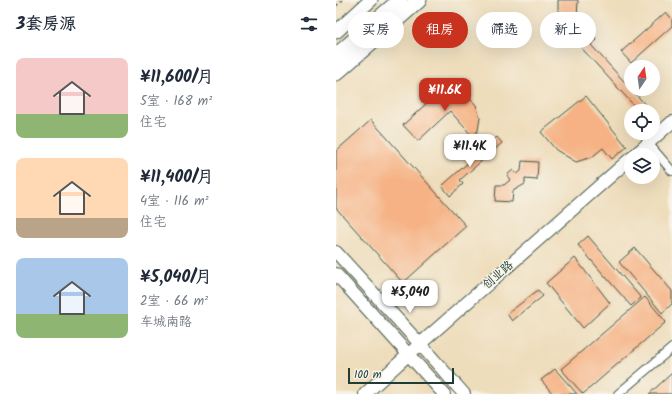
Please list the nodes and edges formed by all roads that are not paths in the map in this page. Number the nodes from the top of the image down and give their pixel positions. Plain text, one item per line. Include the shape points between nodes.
1 (371, 0) edge
2 (400, 0) edge
3 (420, 0) edge
4 (428, 0) edge
5 (336, 32) edge
6 (336, 56) edge
7 (336, 73) edge
8 (336, 82) edge
9 (672, 122) edge
10 (648, 143) junction
11 (643, 148) edge
12 (624, 164) edge
13 (672, 171) edge
14 (336, 252) edge
15 (336, 274) edge
16 (420, 344) junction
17 (672, 348) edge
18 (409, 354) junction
19 (365, 394) edge
20 (444, 394) edge
21 (464, 394) edge
22 (618, 394) edge

1 - 5 main road
2 - 6 highway
3 - 7 highway
4 - 8 main road
9 - 10 main road
10 - 11 main road
10 - 13 street
12 - 16 main road, 创业路
14 - 16 main road
15 - 18 main road
16 - 18 main road, 创业路
16 - 21 main road
17 - 22 street
18 - 19 main road, 创业路
18 - 20 main road

